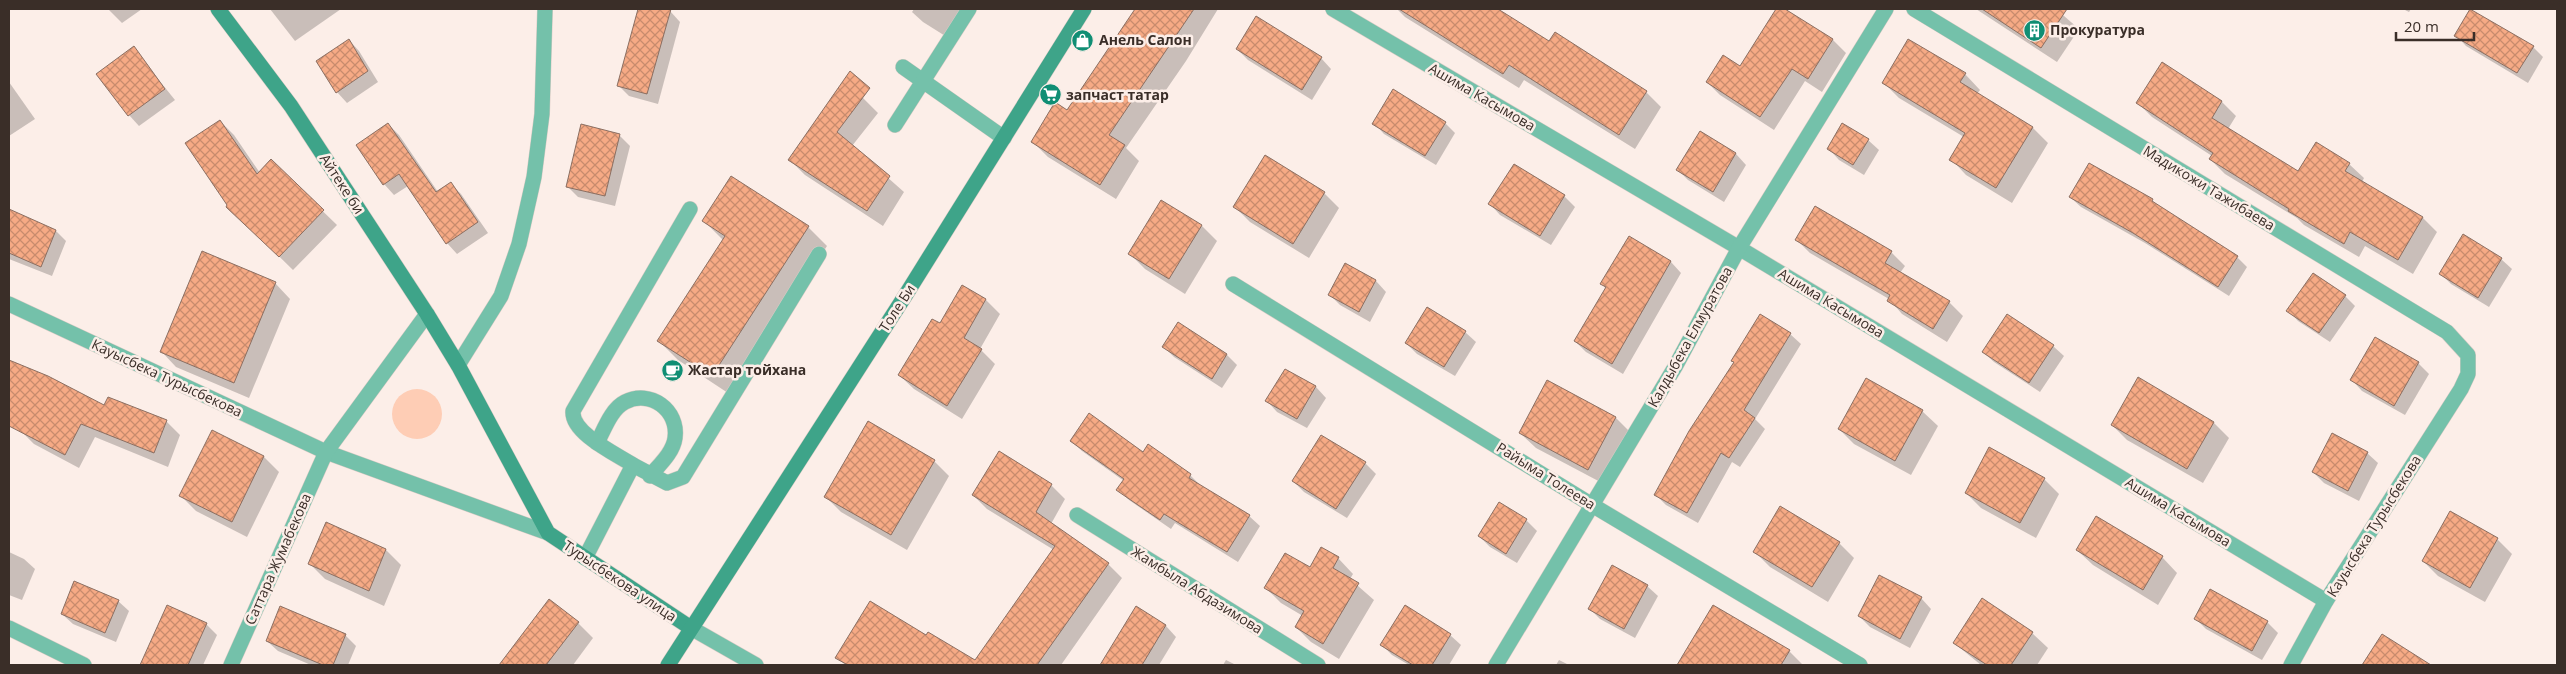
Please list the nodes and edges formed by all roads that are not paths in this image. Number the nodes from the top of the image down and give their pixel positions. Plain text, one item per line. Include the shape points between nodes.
1 (218, 9) edge
2 (545, 9) edge
3 (969, 9) edge
4 (1333, 9) edge
5 (1886, 9) edge
6 (1914, 9) edge
7 (1081, 10) edge
8 (903, 66) dead end
9 (923, 81) junction
10 (895, 125) dead end
11 (1004, 138) junction
12 (690, 209) dead end
13 (1739, 248) junction
14 (819, 254) dead end
15 (1233, 284) dead end
16 (9, 304) edge
17 (427, 314) junction
18 (458, 365) junction
19 (2461, 389) joint
20 (597, 443) junction
21 (326, 452) junction
22 (633, 465) junction
23 (650, 476) junction
24 (1592, 505) junction
25 (1076, 515) dead end
26 (548, 533) junction
27 (585, 558) junction
28 (2326, 601) junction
29 (9, 628) edge
30 (691, 628) junction
31 (84, 665) edge
32 (231, 665) edge
33 (668, 665) edge
34 (756, 665) edge
35 (1318, 665) edge
36 (1496, 665) edge
37 (1860, 665) edge
38 (2290, 665) edge

1 - 17 street, Айтеке би via 291,106
2 - 18 street via 542,114 534,177 519,244 500,296
3 - 9 street
4 - 13 street, Ашима Касымова
5 - 13 street, Калдыбека Елмуратова
6 - 19 street, Мадикожи Тажибаева via 2447,332 2468,355 2468,374
7 - 11 street, Толе Би
8 - 9 street
9 - 10 street
9 - 11 street
11 - 30 street, Толе Би
12 - 20 street via 573,410 572,417 581,430
13 - 24 street, Калдыбека Елмуратова via 1675,368
13 - 28 street, Ашима Касымова
14 - 23 street via 683,477 667,484
15 - 24 street, Райыма Толеева
16 - 21 street, Кауысбека Турысбекова
17 - 18 street, Айтеке би
17 - 21 street, Саттара Жумабекова
18 - 26 street, Айтеке би
19 - 28 street, Кауысбека Турысбекова
20 - 22 street
20 - 23 street via 614,411 624,402 638,398 654,400 667,408 674,423 675,438 670,451
21 - 26 street, Кауысбека Турысбекова
21 - 32 street, Саттара Жумабекова
22 - 23 street
22 - 27 street
24 - 36 street, Калдыбека Елмуратова
24 - 37 street, Райыма Толеева
25 - 35 street, Жамбыла Абдазимова
26 - 27 street, Турысбекова улица
27 - 30 street, Турысбекова улица
28 - 38 street, Кауысбека Турысбекова
29 - 31 street
30 - 33 street
30 - 34 street

